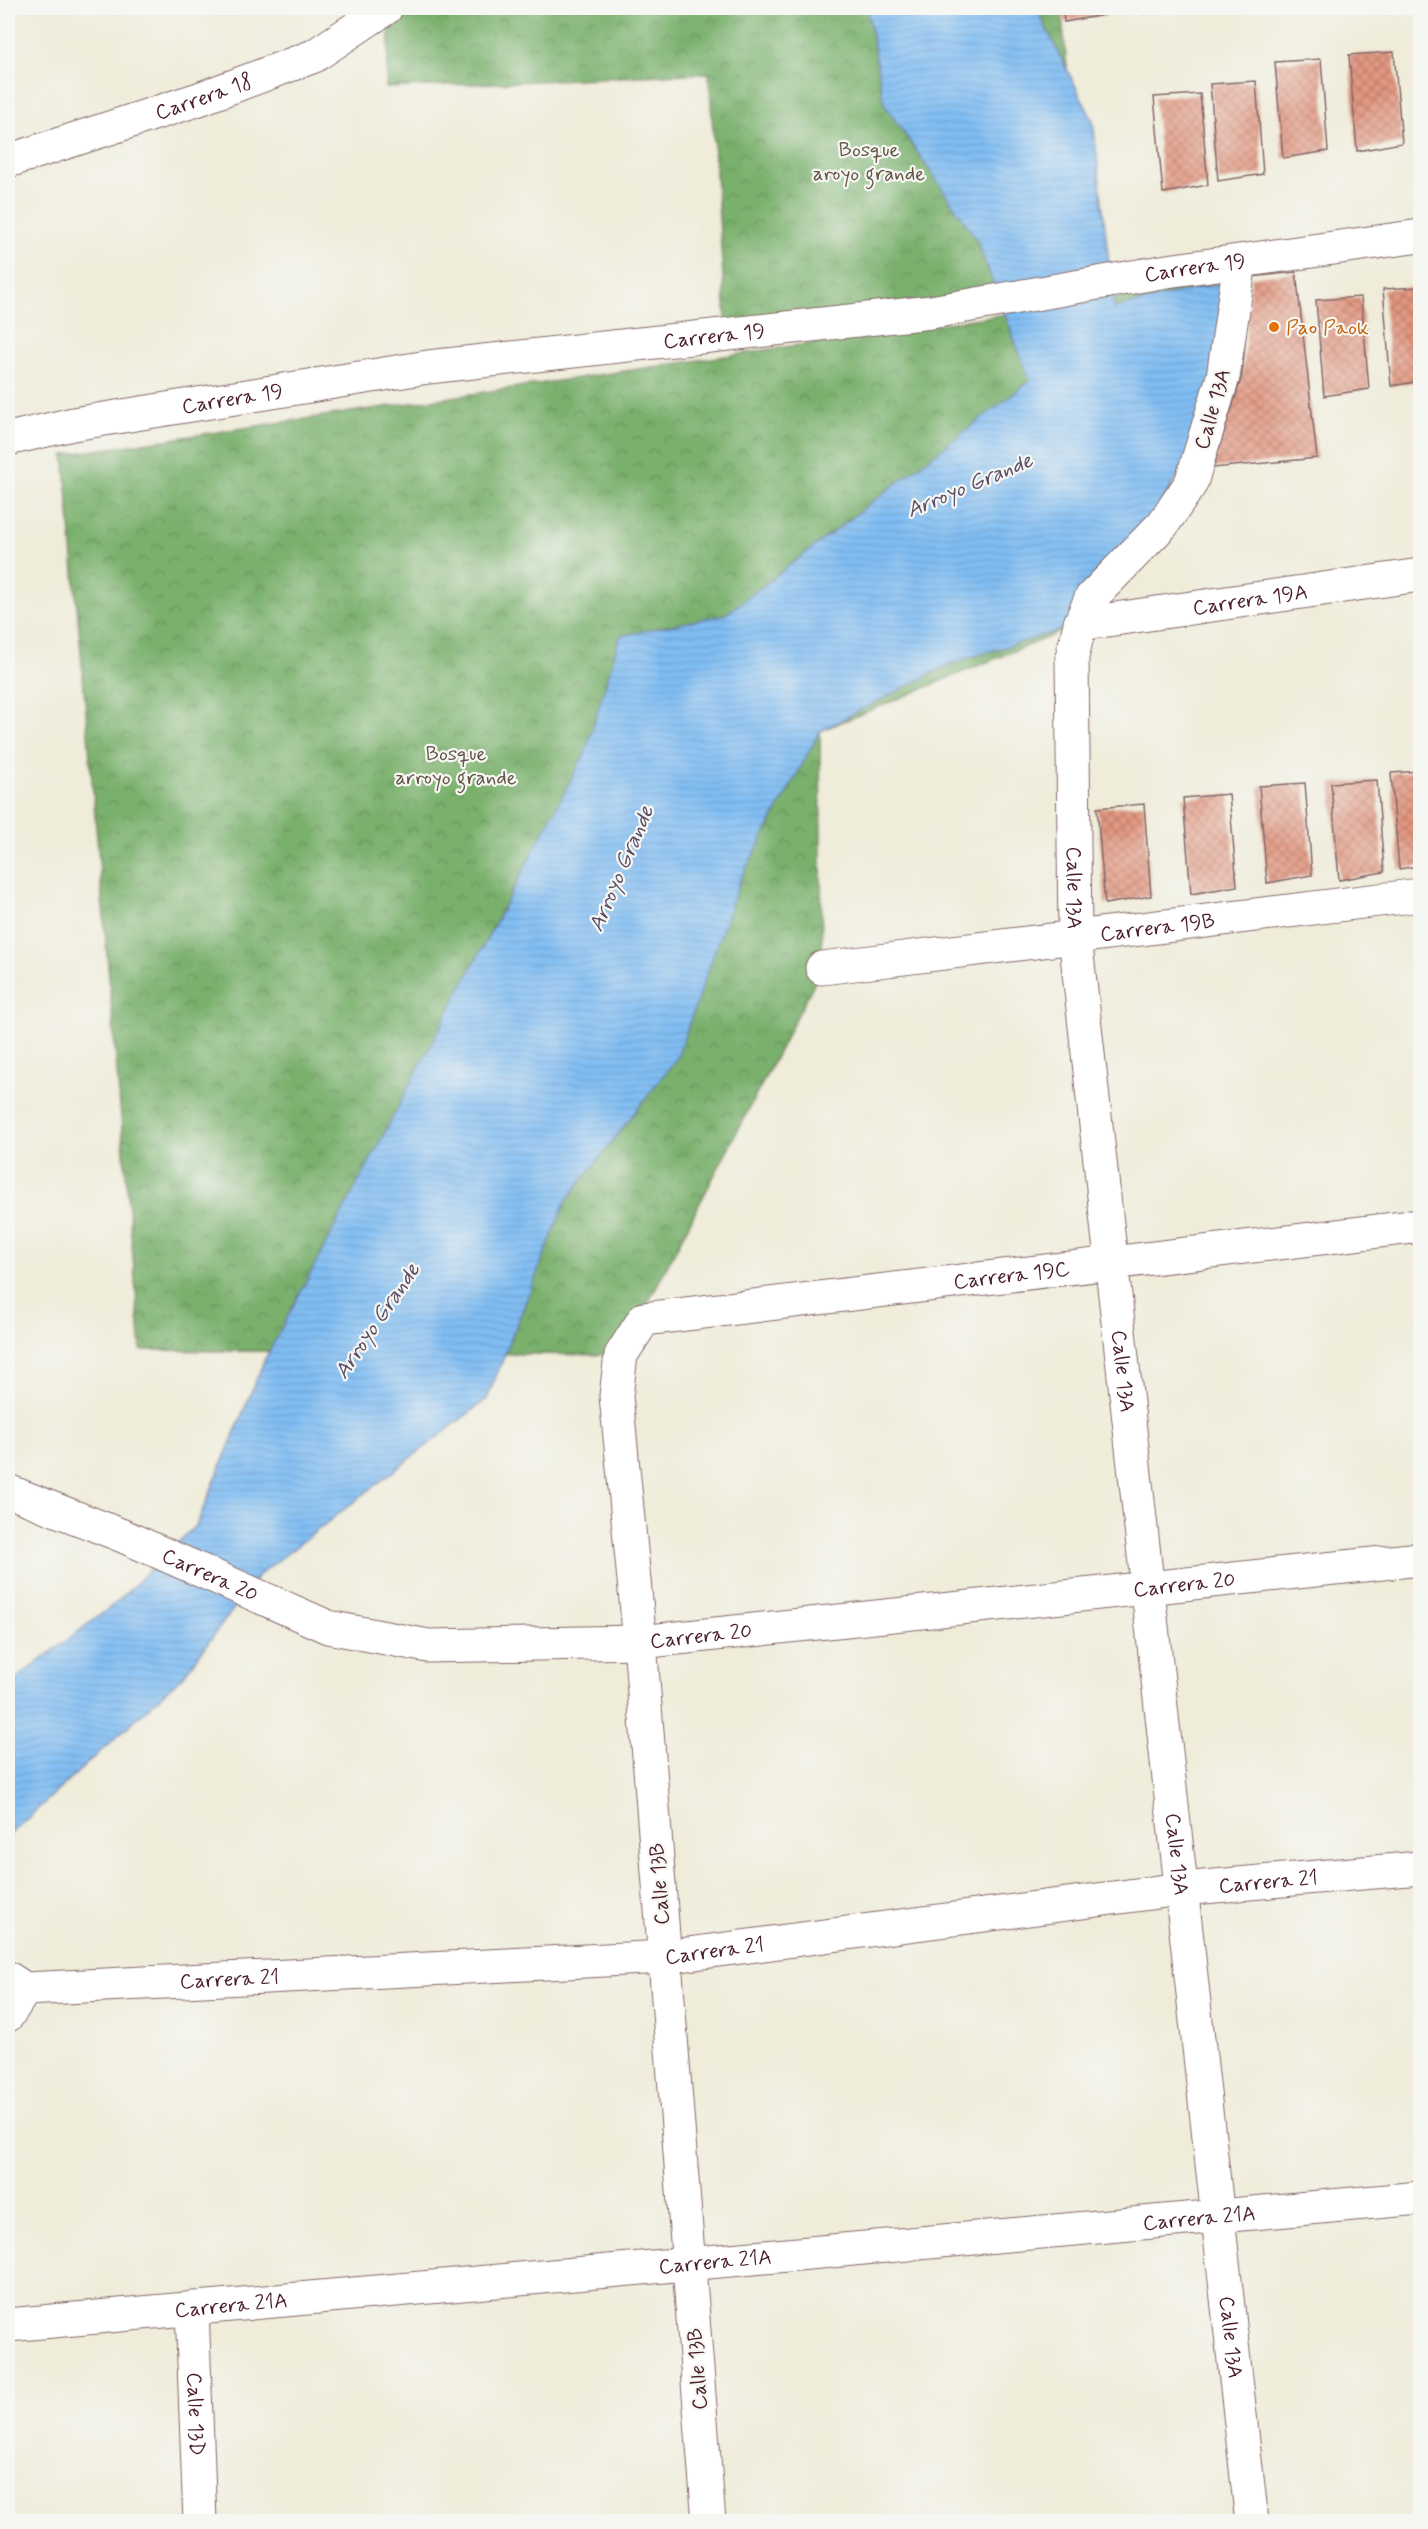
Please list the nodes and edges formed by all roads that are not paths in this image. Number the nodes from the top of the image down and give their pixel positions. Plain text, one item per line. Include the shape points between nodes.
1 (386, 8) edge
2 (8, 161) edge
3 (1420, 237) edge
4 (1240, 261) junction
5 (8, 439) edge
6 (1420, 575) edge
7 (1080, 624) junction
8 (1420, 895) edge
9 (1075, 937) junction
10 (822, 968) dead end
11 (1420, 1226) edge
12 (1111, 1263) junction
13 (621, 1355) joint
14 (8, 1491) edge
15 (1420, 1559) edge
16 (1148, 1589) junction
17 (640, 1642) junction
18 (1420, 1868) edge
19 (1181, 1889) junction
20 (665, 1957) junction
21 (13, 1994) edge
22 (1420, 2198) edge
23 (1218, 2217) junction
24 (689, 2264) junction
25 (192, 2308) junction
26 (8, 2325) edge
27 (200, 2522) edge
28 (709, 2522) edge
29 (1252, 2522) edge

1 - 2 street, Carrera 18 via 314,56 199,99
3 - 4 street, Carrera 19
4 - 5 street, Carrera 19 via 930,312 428,368 72,424
4 - 7 street, Calle 13A via 1223,377 1191,483 1163,524 1091,598
6 - 7 street, Carrera 19A
7 - 9 street, Calle 13A via 1072,657
8 - 9 street, Carrera 19B
9 - 10 street, Carrera 19B
9 - 12 street, Calle 13A
11 - 12 street, Carrera 19C
12 - 13 street, Carrera 19C via 644,1319
12 - 16 street, Calle 13A
13 - 17 street, Calle 13B via 616,1395
14 - 17 street, Carrera 20 via 123,1536 328,1627 428,1646
15 - 16 street, Carrera 20
16 - 17 street, Carrera 20
16 - 19 street, Calle 13A
17 - 20 street, Calle 13B
18 - 19 street, Carrera 21
19 - 20 street, Carrera 21
19 - 23 street, Calle 13A
20 - 21 street, Carrera 21
20 - 24 street, Calle 13B
22 - 23 street, Carrera 21A
23 - 24 street, Carrera 21A
23 - 29 street, Calle 13A
24 - 25 street, Carrera 21A
24 - 28 street, Calle 13B
25 - 26 street, Carrera 21A
25 - 27 street, Calle 13D

